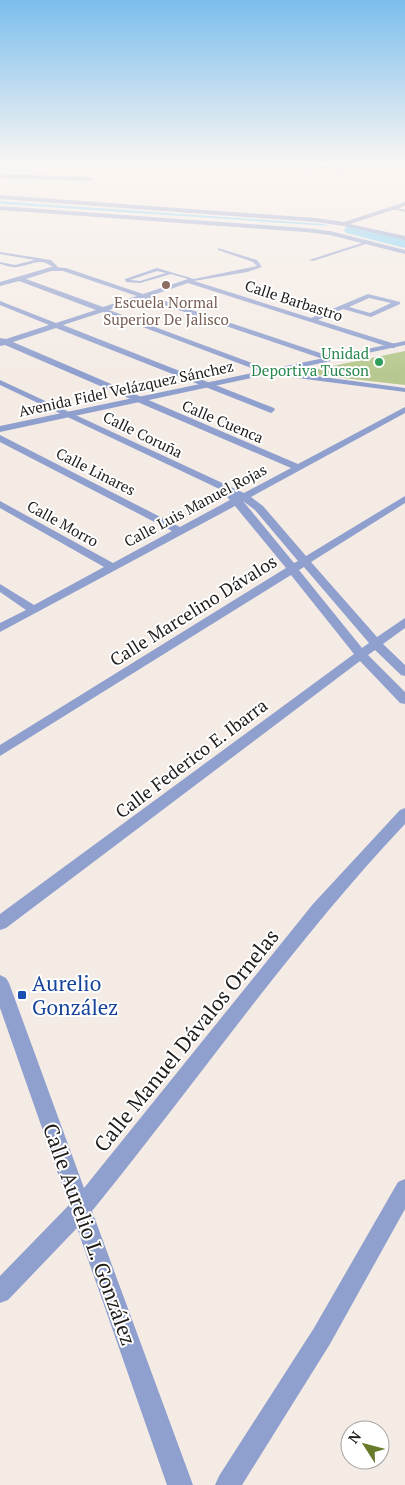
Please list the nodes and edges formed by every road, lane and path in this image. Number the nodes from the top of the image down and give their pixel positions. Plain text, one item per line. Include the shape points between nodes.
1 (339, 234) edge
2 (389, 234) edge
3 (405, 238) edge
4 (370, 242) junction
5 (220, 249) dead end
6 (405, 252) edge
7 (0, 253) edge
8 (42, 260) junction
9 (311, 260) dead end
10 (0, 263) edge
11 (57, 268) junction
12 (172, 273) junction
13 (18, 278) junction
14 (190, 280) junction
15 (0, 284) edge
16 (143, 295) junction
17 (0, 303) edge
18 (342, 307) junction
19 (102, 309) junction
20 (312, 320) junction
21 (54, 325) junction
22 (2, 342) edge
23 (405, 343) edge
24 (392, 346) junction
25 (329, 359) junction
26 (270, 372) junction
27 (0, 382) edge
28 (205, 385) junction
29 (405, 390) edge
30 (138, 400) junction
31 (271, 410) dead end
32 (405, 410) edge
33 (68, 414) junction
34 (0, 429) edge
35 (0, 438) edge
36 (297, 468) junction
37 (239, 498) junction
38 (405, 499) edge
39 (0, 504) edge
40 (179, 531) junction
41 (305, 561) junction
42 (112, 568) junction
43 (292, 570) junction
44 (0, 587) edge
45 (34, 610) junction
46 (405, 622) edge
47 (0, 628) edge
48 (376, 644) junction
49 (361, 655) junction
50 (405, 672) edge
51 (405, 700) edge
52 (0, 751) edge
53 (405, 814) edge
54 (0, 923) edge
55 (0, 983) edge
56 (405, 1189) edge
57 (81, 1209) junction
58 (0, 1292) edge
59 (180, 1485) edge
60 (228, 1485) edge

1 - 4 street
2 - 3 street
4 - 6 street
4 - 9 lane
5 - 14 lane via 255,262 260,267 247,272
7 - 8 lane
8 - 10 lane via 15,266
8 - 11 lane via 53,263
11 - 13 street
11 - 16 street
12 - 12 lane via 137,283 126,280 157,269
12 - 14 lane
13 - 15 street
13 - 19 street
14 - 16 street
14 - 20 street, Calle Barbastro
16 - 19 street
16 - 25 street
17 - 21 street
18 - 18 street via 372,296 398,303 371,315
18 - 20 street
19 - 21 street
19 - 26 street
20 - 24 street, Calle Barbastro
21 - 22 street
21 - 28 street
22 - 30 street, Calle Cuenca
23 - 24 street, Avenida Fidel Velázquez Sánchez
24 - 25 street, Avenida Fidel Velázquez Sánchez
25 - 26 street, Avenida Fidel Velázquez Sánchez
26 - 28 street, Avenida Fidel Velázquez Sánchez
26 - 29 street
27 - 33 street, Calle Coruña
28 - 30 street, Avenida Fidel Velázquez Sánchez
28 - 31 street
30 - 33 street, Avenida Fidel Velázquez Sánchez
30 - 36 street, Calle Cuenca
32 - 36 street, Calle Luis Manuel Rojas
33 - 34 street, Avenida Fidel Velázquez Sánchez
33 - 37 street, Calle Coruña
35 - 40 street, Calle Linares
36 - 37 street, Calle Luis Manuel Rojas
37 - 40 street, Calle Luis Manuel Rojas
37 - 41 street, Calle Coruña via 259,508
37 - 43 street
38 - 41 street, Calle Marcelino Dávalos
39 - 42 street, Calle Morro
40 - 42 street, Calle Luis Manuel Rojas
41 - 43 street, Calle Marcelino Dávalos
41 - 48 street, Calle Coruña
42 - 45 street, Calle Luis Manuel Rojas
43 - 49 street
43 - 52 street, Calle Marcelino Dávalos
44 - 45 street
45 - 47 street, Calle Luis Manuel Rojas
46 - 48 street, Calle Federico E. Ibarra
48 - 49 street, Calle Federico E. Ibarra
48 - 50 street, Calle Coruña
49 - 51 street
49 - 54 street, Calle Federico E. Ibarra
53 - 57 street, Calle Manuel Dávalos Ornelas via 314,915
55 - 57 street, Calle Aurelio L. González
56 - 60 street via 322,1336
57 - 58 street, Calle Manuel Dávalos Ornelas
57 - 59 street, Calle Aurelio L. González

